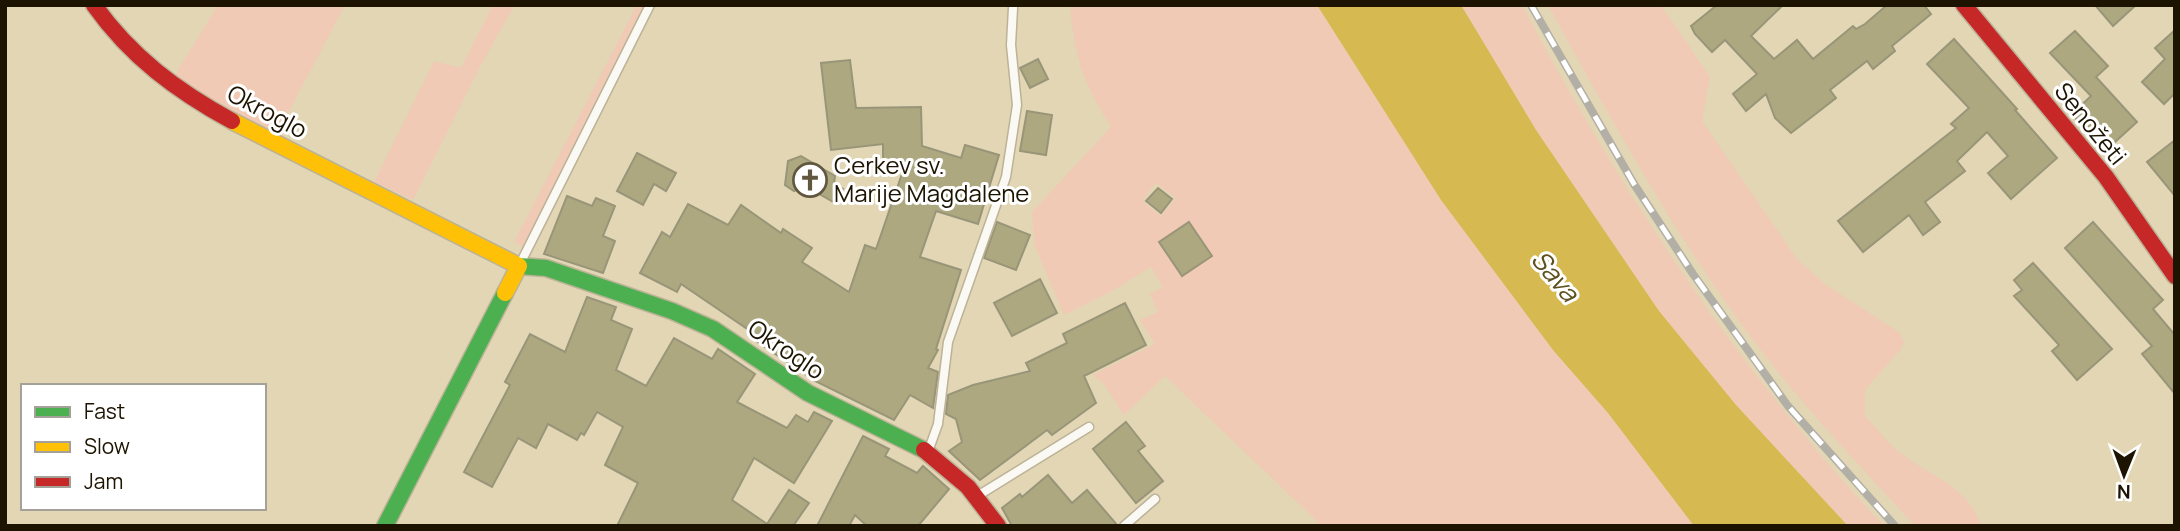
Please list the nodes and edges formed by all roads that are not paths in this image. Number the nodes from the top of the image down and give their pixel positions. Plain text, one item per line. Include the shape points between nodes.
1 (94, 5) edge
2 (650, 5) edge
3 (1964, 5) edge
4 (1013, 8) dead end
5 (519, 266) junction
6 (2175, 276) edge
7 (1089, 427) dead end
8 (928, 452) junction
9 (976, 497) junction
10 (1155, 499) dead end
11 (385, 526) edge
12 (998, 526) edge
13 (1125, 526) edge

1 - 5 street, Okroglo via 127,50 164,81 281,146
2 - 5 lane
3 - 6 street, Senožeti via 2106,177
4 - 8 lane via 1011,46 1017,105 1006,177 948,342 939,424
5 - 8 street, Okroglo via 546,268 713,329 808,393
5 - 11 street
7 - 9 lane
8 - 9 street, Okroglo
9 - 12 street, Okroglo
10 - 13 lane

